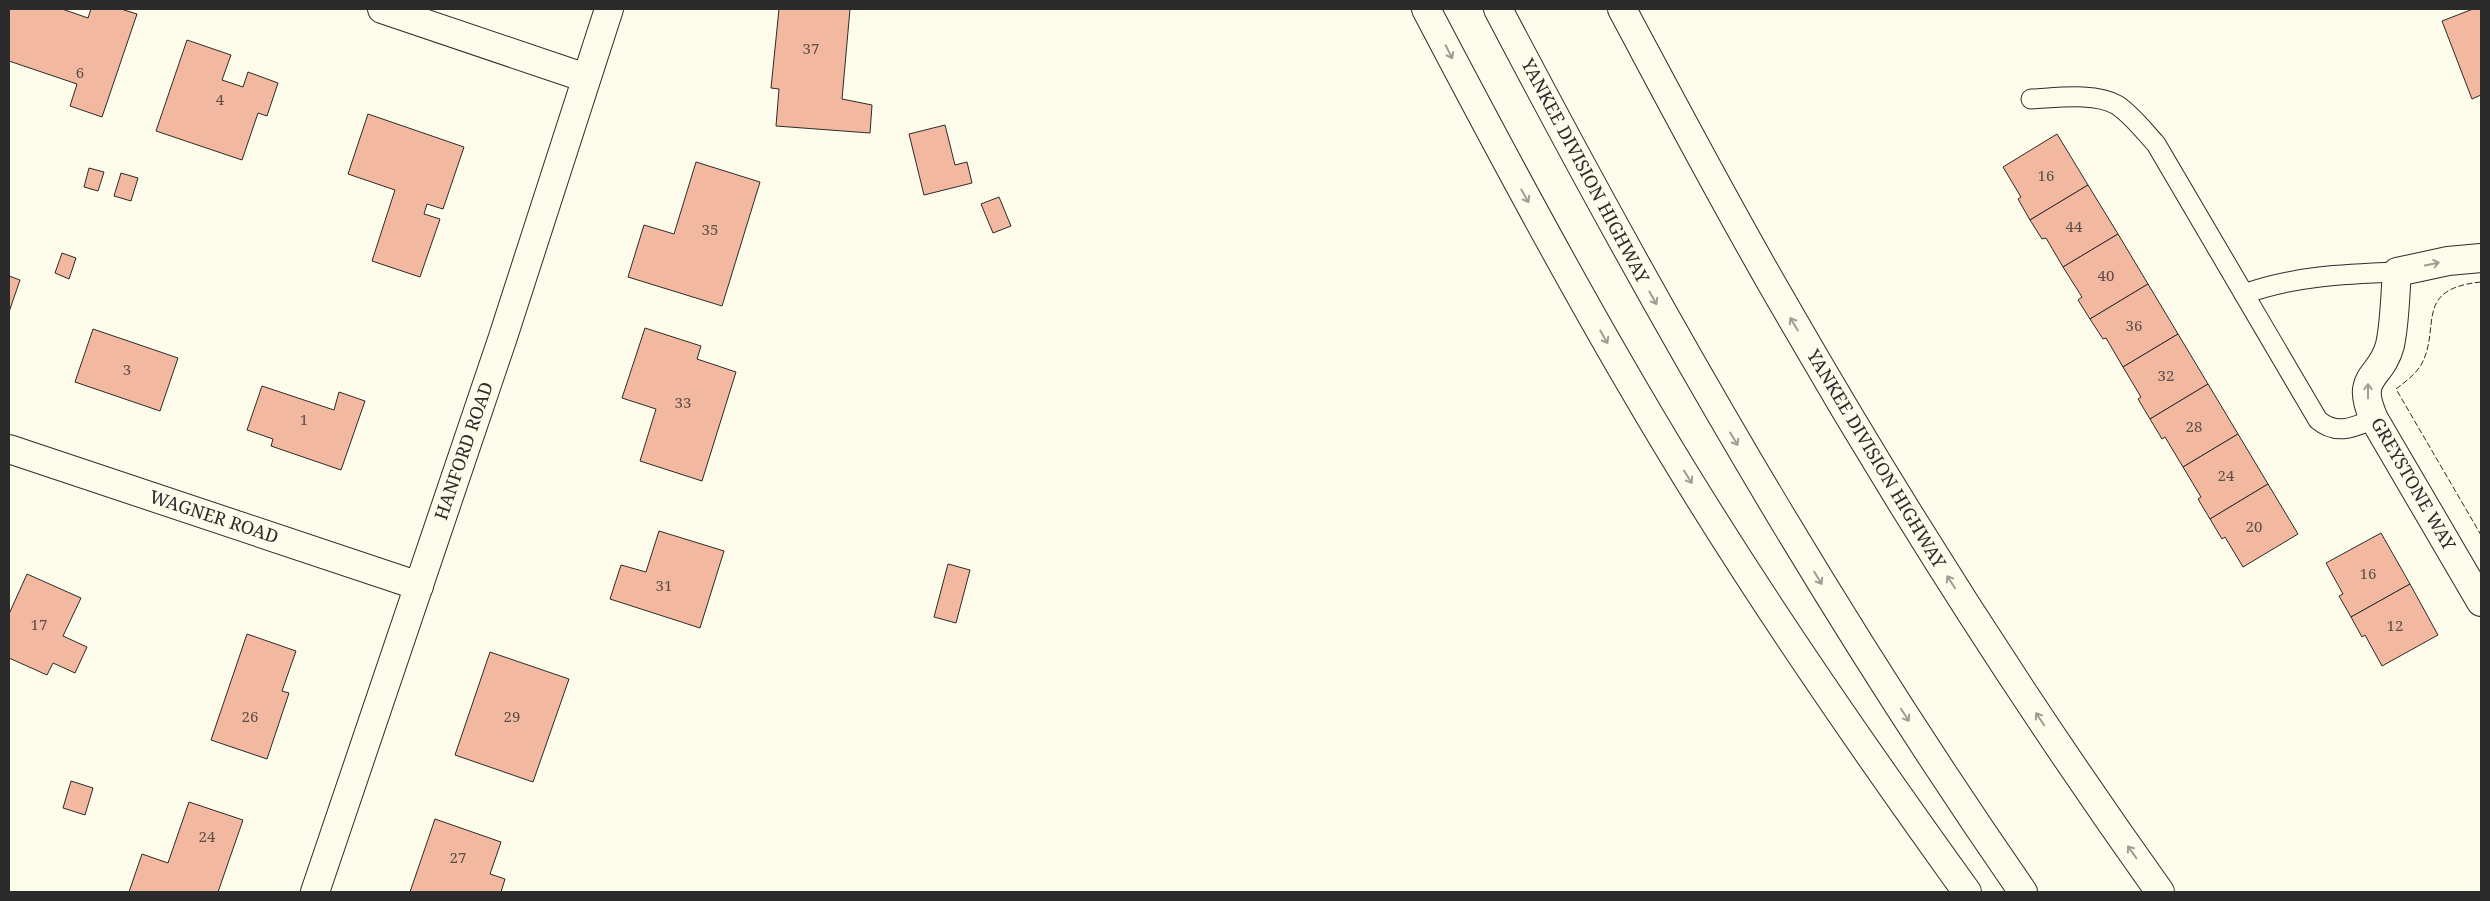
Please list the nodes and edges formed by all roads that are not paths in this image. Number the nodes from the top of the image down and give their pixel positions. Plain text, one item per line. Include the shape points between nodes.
1 (382, 9) edge
2 (609, 9) edge
3 (1426, 9) edge
4 (1498, 9) edge
5 (1622, 9) edge
6 (586, 78) junction
7 (2031, 99) dead end
8 (2481, 258) edge
9 (2397, 272) junction
10 (2244, 294) junction
11 (2374, 418) junction
12 (9, 449) edge
13 (418, 586) junction
14 (2481, 602) edge
15 (315, 892) edge
16 (1967, 892) edge
17 (2023, 892) edge
18 (2160, 892) edge

1 - 6 main road
2 - 6 main road, HANFORD ROAD
3 -> 16 main road via 1557,254 1637,394 1751,579
4 -> 17 main road, YANKEE DIVISION HIGHWAY via 1617,234 1772,503 1857,641
18 -> 5 main road, YANKEE DIVISION HIGHWAY via 2030,705 1946,575 1787,312
6 - 13 main road, HANFORD ROAD
7 - 10 lane via 2071,96 2092,99 2116,104 2135,120 2156,144
9 -> 8 main road
9 - 10 lane via 2340,274 2280,282
11 -> 9 main road, GREYSTONE WAY via 2367,386 2390,343
10 - 11 lane via 2318,420 2342,430
11 - 14 main road, GREYSTONE WAY
12 - 13 main road, WAGNER ROAD
13 - 15 main road, HANFORD ROAD

